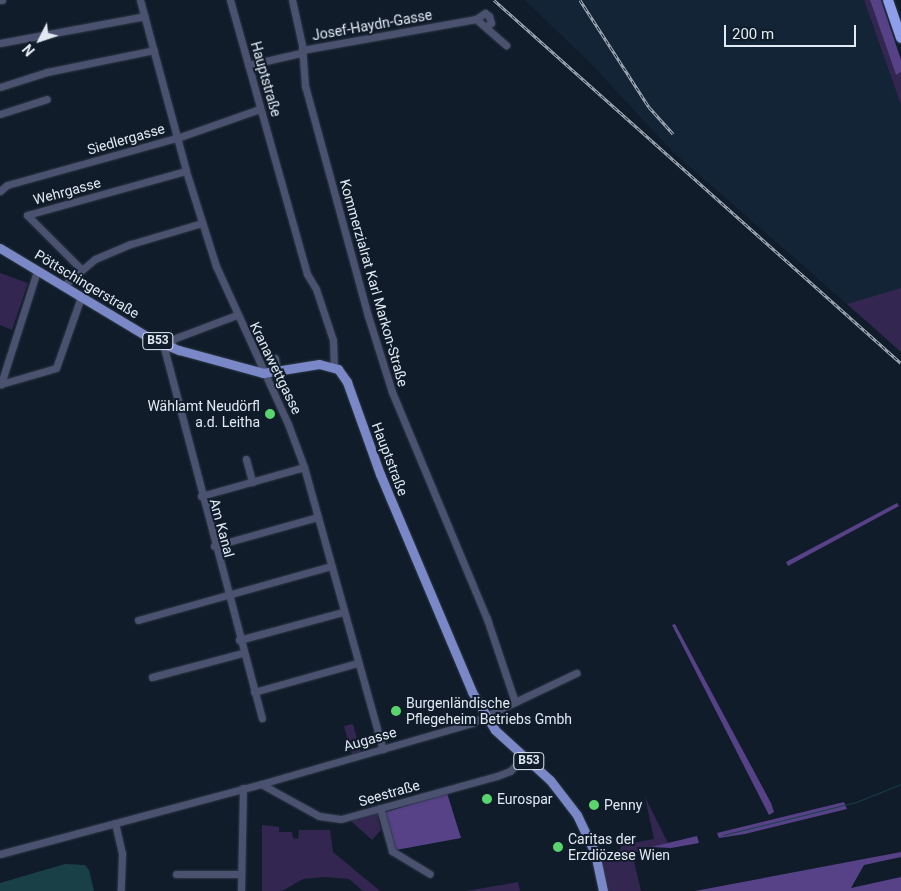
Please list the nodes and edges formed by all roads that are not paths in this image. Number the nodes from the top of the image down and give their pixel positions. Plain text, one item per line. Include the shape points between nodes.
1 (140, 0) edge
2 (230, 0) edge
3 (292, 0) edge
4 (889, 0) edge
5 (144, 16) junction
6 (901, 24) edge
7 (901, 38) edge
8 (0, 43) edge
9 (506, 45) dead end
10 (154, 50) junction
11 (302, 51) junction
12 (248, 65) junction
13 (0, 87) edge
14 (47, 99) dead end
15 (260, 109) junction
16 (0, 114) edge
17 (177, 138) junction
18 (186, 171) junction
19 (0, 191) edge
20 (202, 223) junction
21 (0, 248) edge
22 (80, 269) junction
23 (37, 271) junction
24 (63, 286) junction
25 (81, 297) junction
26 (237, 315) junction
27 (167, 346) junction
28 (275, 358) dead end
29 (334, 366) junction
30 (263, 373) junction
31 (277, 373) junction
32 (246, 459) dead end
33 (304, 467) junction
34 (252, 482) junction
35 (201, 496) junction
36 (318, 518) junction
37 (214, 546) junction
38 (332, 566) junction
39 (228, 595) junction
40 (344, 612) junction
41 (138, 620) dead end
42 (239, 640) junction
43 (243, 653) junction
44 (358, 663) junction
45 (576, 673) dead end
46 (152, 677) dead end
47 (254, 692) junction
48 (515, 702) junction
49 (486, 717) junction
50 (262, 718) dead end
51 (383, 749) junction
52 (524, 757) junction
53 (261, 784) junction
54 (243, 788) junction
55 (380, 808) junction
56 (115, 823) junction
57 (0, 854) edge
58 (176, 874) dead end
59 (241, 874) junction
60 (430, 874) dead end
61 (121, 891) edge
62 (241, 891) edge
63 (603, 891) edge

1 - 5 street, Kranawettgasse
2 - 12 street, Hauptstraße
3 - 11 street, Kommerzialrat Karl Markon-Straße
4 - 6 highway
4 - 7 highway
5 - 8 street
5 - 10 street, Kranawettgasse
9 - 11 street, Josef-Haydn-Gasse via 476,19
10 - 13 street via 47,72
10 - 17 street, Kranawettgasse
11 - 12 street, Josef-Haydn-Gasse
11 - 48 street, Kommerzialrat Karl Markon-Straße via 305,86 342,228 392,392 486,619
12 - 15 street, Hauptstraße
14 - 16 street
15 - 17 street, Siedlergasse
15 - 29 street, Hauptstraße via 307,274 316,289 333,340
17 - 18 street, Kranawettgasse
17 - 19 street, Siedlergasse via 7,185
18 - 20 street, Kranawettgasse
18 - 22 street, Wehrgasse via 27,215
20 - 22 street via 132,244 94,259
20 - 26 street, Kranawettgasse
21 - 23 main road, Pöttschingerstraße / B53
22 - 24 street
23 - 24 main road, Pöttschingerstraße / B53
23 - 25 street via 1,384 56,368
24 - 25 main road, Pöttschingerstraße / B53
25 - 27 main road, Pöttschingerstraße / B53
26 - 27 street via 173,340
26 - 30 street, Kranawettgasse
27 - 30 main road, Pöttschingerstraße / B53
27 - 35 street, Am Kanal
28 - 31 street
29 - 31 main road, Pöttschingerstraße / B53 via 319,364
29 - 49 main road, Hauptstraße / B53 via 347,382 380,474 465,678
30 - 31 main road, Pöttschingerstraße / B53
30 - 33 street, Kranawettgasse via 288,424
32 - 34 street
33 - 34 street
33 - 36 street, Kranawettgasse
34 - 35 street
35 - 37 street, Am Kanal
36 - 37 street
36 - 38 street, Kranawettgasse
37 - 39 street, Am Kanal
38 - 39 street
38 - 40 street, Kranawettgasse
39 - 41 street
39 - 42 street, Am Kanal
40 - 42 street
40 - 44 street, Kranawettgasse
42 - 43 street, Am Kanal
43 - 46 street
43 - 47 street, Am Kanal
44 - 47 street
44 - 51 street, Kranawettgasse
45 - 48 street
47 - 50 street, Am Kanal
48 - 49 street
49 - 51 street, Augasse
49 - 52 main road, Hauptstraße / B53
51 - 53 street, Augasse
52 - 55 street, Seestraße via 510,770 497,776
52 - 63 main road, Hauptstraße / B53 via 550,780 577,815 595,853
53 - 54 street, Augasse
53 - 55 street, Seestraße via 332,820
54 - 56 street, Augasse
54 - 59 street
55 - 60 street via 392,851
56 - 57 street, Augasse
56 - 61 street via 122,854
58 - 59 street
59 - 62 street

